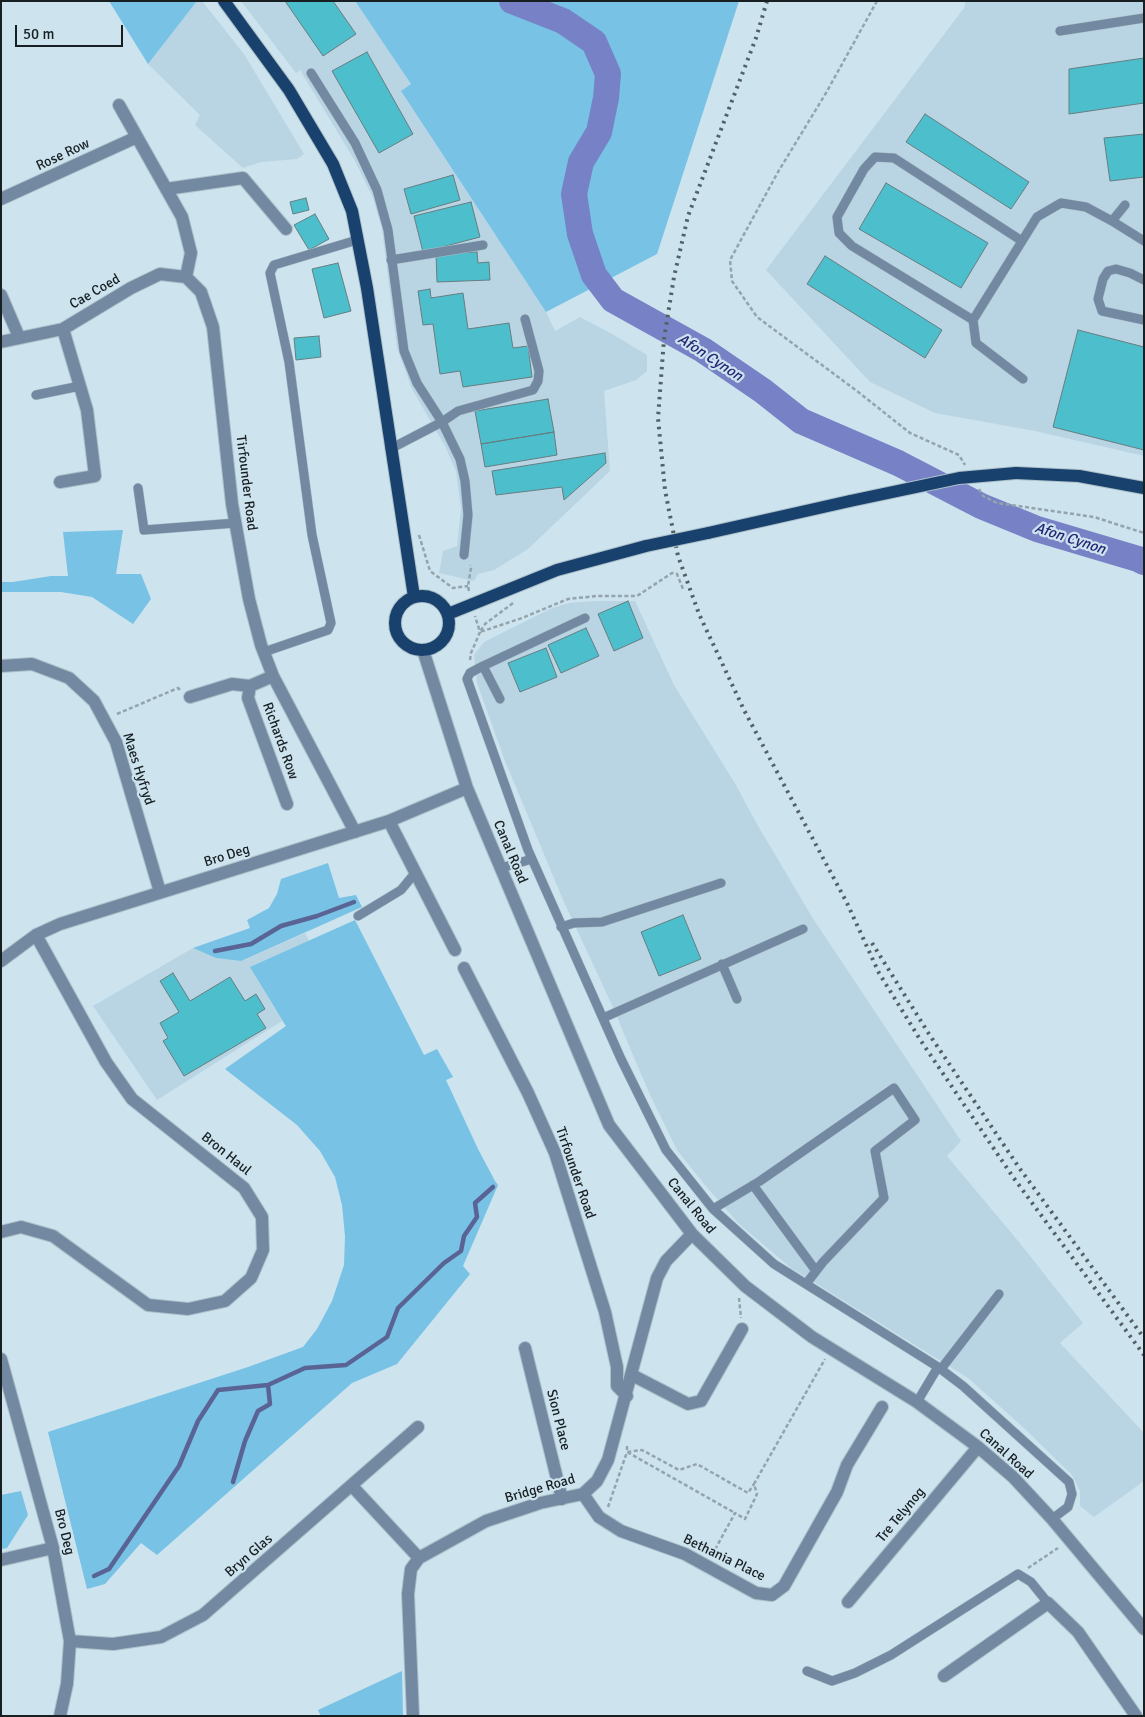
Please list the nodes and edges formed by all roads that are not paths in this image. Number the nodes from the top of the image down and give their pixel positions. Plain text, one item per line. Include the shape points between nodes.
1 (224, 1) edge
2 (1144, 18) edge
3 (1060, 32) dead end
4 (311, 73) dead end
5 (119, 105) dead end
6 (137, 137) junction
7 (166, 188) junction
8 (1, 199) edge
9 (1125, 205) dead end
10 (1112, 221) junction
11 (286, 229) dead end
12 (357, 240) junction
13 (1022, 241) junction
14 (1144, 241) edge
15 (483, 245) dead end
16 (391, 260) junction
17 (186, 277) junction
18 (1144, 280) edge
19 (1, 295) edge
20 (525, 319) dead end
21 (973, 320) junction
22 (1144, 320) edge
23 (63, 329) junction
24 (19, 337) junction
25 (1, 342) edge
26 (1023, 379) dead end
27 (80, 386) junction
28 (36, 395) dead end
29 (442, 422) junction
30 (390, 449) junction
31 (60, 482) dead end
32 (138, 488) dead end
33 (1144, 488) edge
34 (236, 523) junction
35 (464, 555) dead end
36 (414, 597) junction
37 (448, 614) junction
38 (585, 618) dead end
39 (423, 650) junction
40 (264, 652) junction
41 (1, 666) edge
42 (483, 666) junction
43 (273, 676) junction
44 (250, 686) junction
45 (190, 697) road end
46 (500, 699) dead end
47 (467, 788) junction
48 (287, 804) dead end
49 (389, 821) junction
50 (355, 832) junction
51 (532, 859) junction
52 (501, 868) junction
53 (416, 873) junction
54 (721, 883) dead end
55 (160, 892) junction
56 (358, 916) dead end
57 (561, 927) junction
58 (803, 929) dead end
59 (36, 935) junction
60 (455, 950) dead end
61 (1, 961) edge
62 (722, 964) junction
63 (464, 968) dead end
64 (737, 999) dead end
65 (603, 1018) junction
66 (756, 1183) junction
67 (713, 1210) junction
68 (1, 1232) edge
69 (692, 1234) junction
70 (816, 1271) junction
71 (806, 1284) junction
72 (999, 1294) dead end
73 (742, 1329) dead end
74 (525, 1348) dead end
75 (1, 1359) edge
76 (940, 1368) junction
77 (632, 1375) junction
78 (626, 1396) junction
79 (917, 1402) junction
80 (882, 1407) dead end
81 (418, 1427) dead end
82 (978, 1447) junction
83 (352, 1486) junction
84 (583, 1494) junction
85 (562, 1499) junction
86 (1052, 1519) junction
87 (53, 1548) junction
88 (419, 1558) junction
89 (1, 1560) edge
90 (848, 1602) dead end
91 (1048, 1603) junction
92 (1144, 1629) edge
93 (70, 1641) junction
94 (807, 1671) dead end
95 (944, 1676) dead end
96 (1131, 1714) edge
97 (60, 1716) edge
98 (413, 1716) edge

1 - 12 main road via 289,90 333,164 352,211
2 - 3 lane
4 - 16 lane via 355,143 377,190 388,230
5 - 6 street
6 - 7 street
6 - 8 street, Rose Row
7 - 11 street via 243,178
7 - 17 street via 182,217 191,253
9 - 10 lane
10 - 13 lane via 1086,207 1061,203 1037,217
10 - 14 lane
12 - 30 main road
12 - 40 lane via 274,265 270,273 289,362 312,536 331,624 328,630
13 - 21 lane
13 - 21 lane via 894,158 875,157 864,169 837,217 840,233 852,246
15 - 16 lane
16 - 29 lane via 404,351 417,383
17 - 23 street, Cae Coed via 160,274
17 - 34 street, Tirfounder Road via 202,292 213,327
18 - 22 lane via 1130,272 1108,271 1098,299 1102,311
19 - 24 street
20 - 29 lane via 539,371 533,390 458,411
21 - 26 lane via 976,343
23 - 24 street, Cae Coed
23 - 27 street
24 - 25 street, Cae Coed
27 - 28 lane
27 - 31 street via 87,410 95,476
29 - 30 lane
29 - 35 lane via 460,459 465,481 468,515
30 - 36 main road
32 - 34 lane via 144,530
33 - 37 main road, bridge via 1079,476 1016,473 958,478 646,546 557,570
34 - 40 street, Tirfounder Road via 249,599
36 - 37 main road via 430,597 438,601
36 - 39 main road via 400,607 396,615 396,632 407,645
37 - 39 main road via 448,631 444,638 439,644
38 - 42 lane
39 - 47 street, Canal Road
40 - 43 street, Tirfounder Road
41 - 55 street, Maes Hyfryd via 32,664 69,678 94,701 116,742
42 - 46 lane
42 - 51 lane via 470,673 467,679
43 - 44 street
43 - 50 street, Tirfounder Road
44 - 45 street via 232,684
44 - 48 street, Richards Row via 248,698
47 - 49 street, Bro Deg
47 - 52 street, Canal Road
49 - 50 street, Bro Deg
49 - 53 street
50 - 55 street, Bro Deg
51 - 52 lane
51 - 57 lane
52 - 69 street, Canal Road via 609,1126
53 - 56 lane via 401,890
53 - 60 street
54 - 57 lane via 602,922
55 - 59 street, Bro Deg via 60,924
57 - 65 lane
58 - 62 lane
59 - 61 street, Bro Deg
59 - 68 street, Bron Haul via 106,1062 132,1098 244,1188 262,1217 263,1250 251,1278 225,1301 188,1309 148,1306 53,1236 21,1227
62 - 64 lane
62 - 65 lane
63 - 78 street, Tirfounder Road via 555,1153 605,1312 617,1367 617,1386
65 - 67 lane via 666,1150
66 - 67 lane
66 - 70 lane
66 - 70 lane via 894,1088 915,1120 875,1151 884,1198
67 - 71 lane via 774,1264
69 - 77 street, Bridge Road via 666,1261 657,1278
69 - 79 street, Canal Road via 745,1286 812,1337
70 - 71 lane
71 - 76 lane
72 - 76 lane
73 - 77 street via 701,1401 688,1404
74 - 85 street, Sion Place
75 - 87 street, Bro Deg
76 - 79 lane
76 - 86 lane via 1069,1482 1072,1494 1068,1507
77 - 78 street, Bridge Road
78 - 84 street, Bridge Road via 608,1460 597,1481
79 - 82 street, Canal Road
80 - 84 street, Bethania Place via 847,1465 837,1492 784,1586 772,1595 756,1593 686,1554 621,1531 599,1517
81 - 83 street, Bryn Glas
82 - 86 street, Canal Road
82 - 90 street, Tre Telynog
83 - 88 street
83 - 93 street, Bryn Glas via 203,1615 161,1637 113,1644
84 - 85 street, Bridge Road
85 - 88 street, Bridge Road via 486,1522
86 - 92 street, Canal Road
87 - 89 street
87 - 93 street, Bro Deg
88 - 98 street via 411,1569 408,1594
91 - 94 lane via 1031,1582 1018,1574 891,1655 855,1673 832,1682
91 - 95 street
91 - 96 street via 1078,1632
93 - 97 street, Bro Deg via 67,1684

